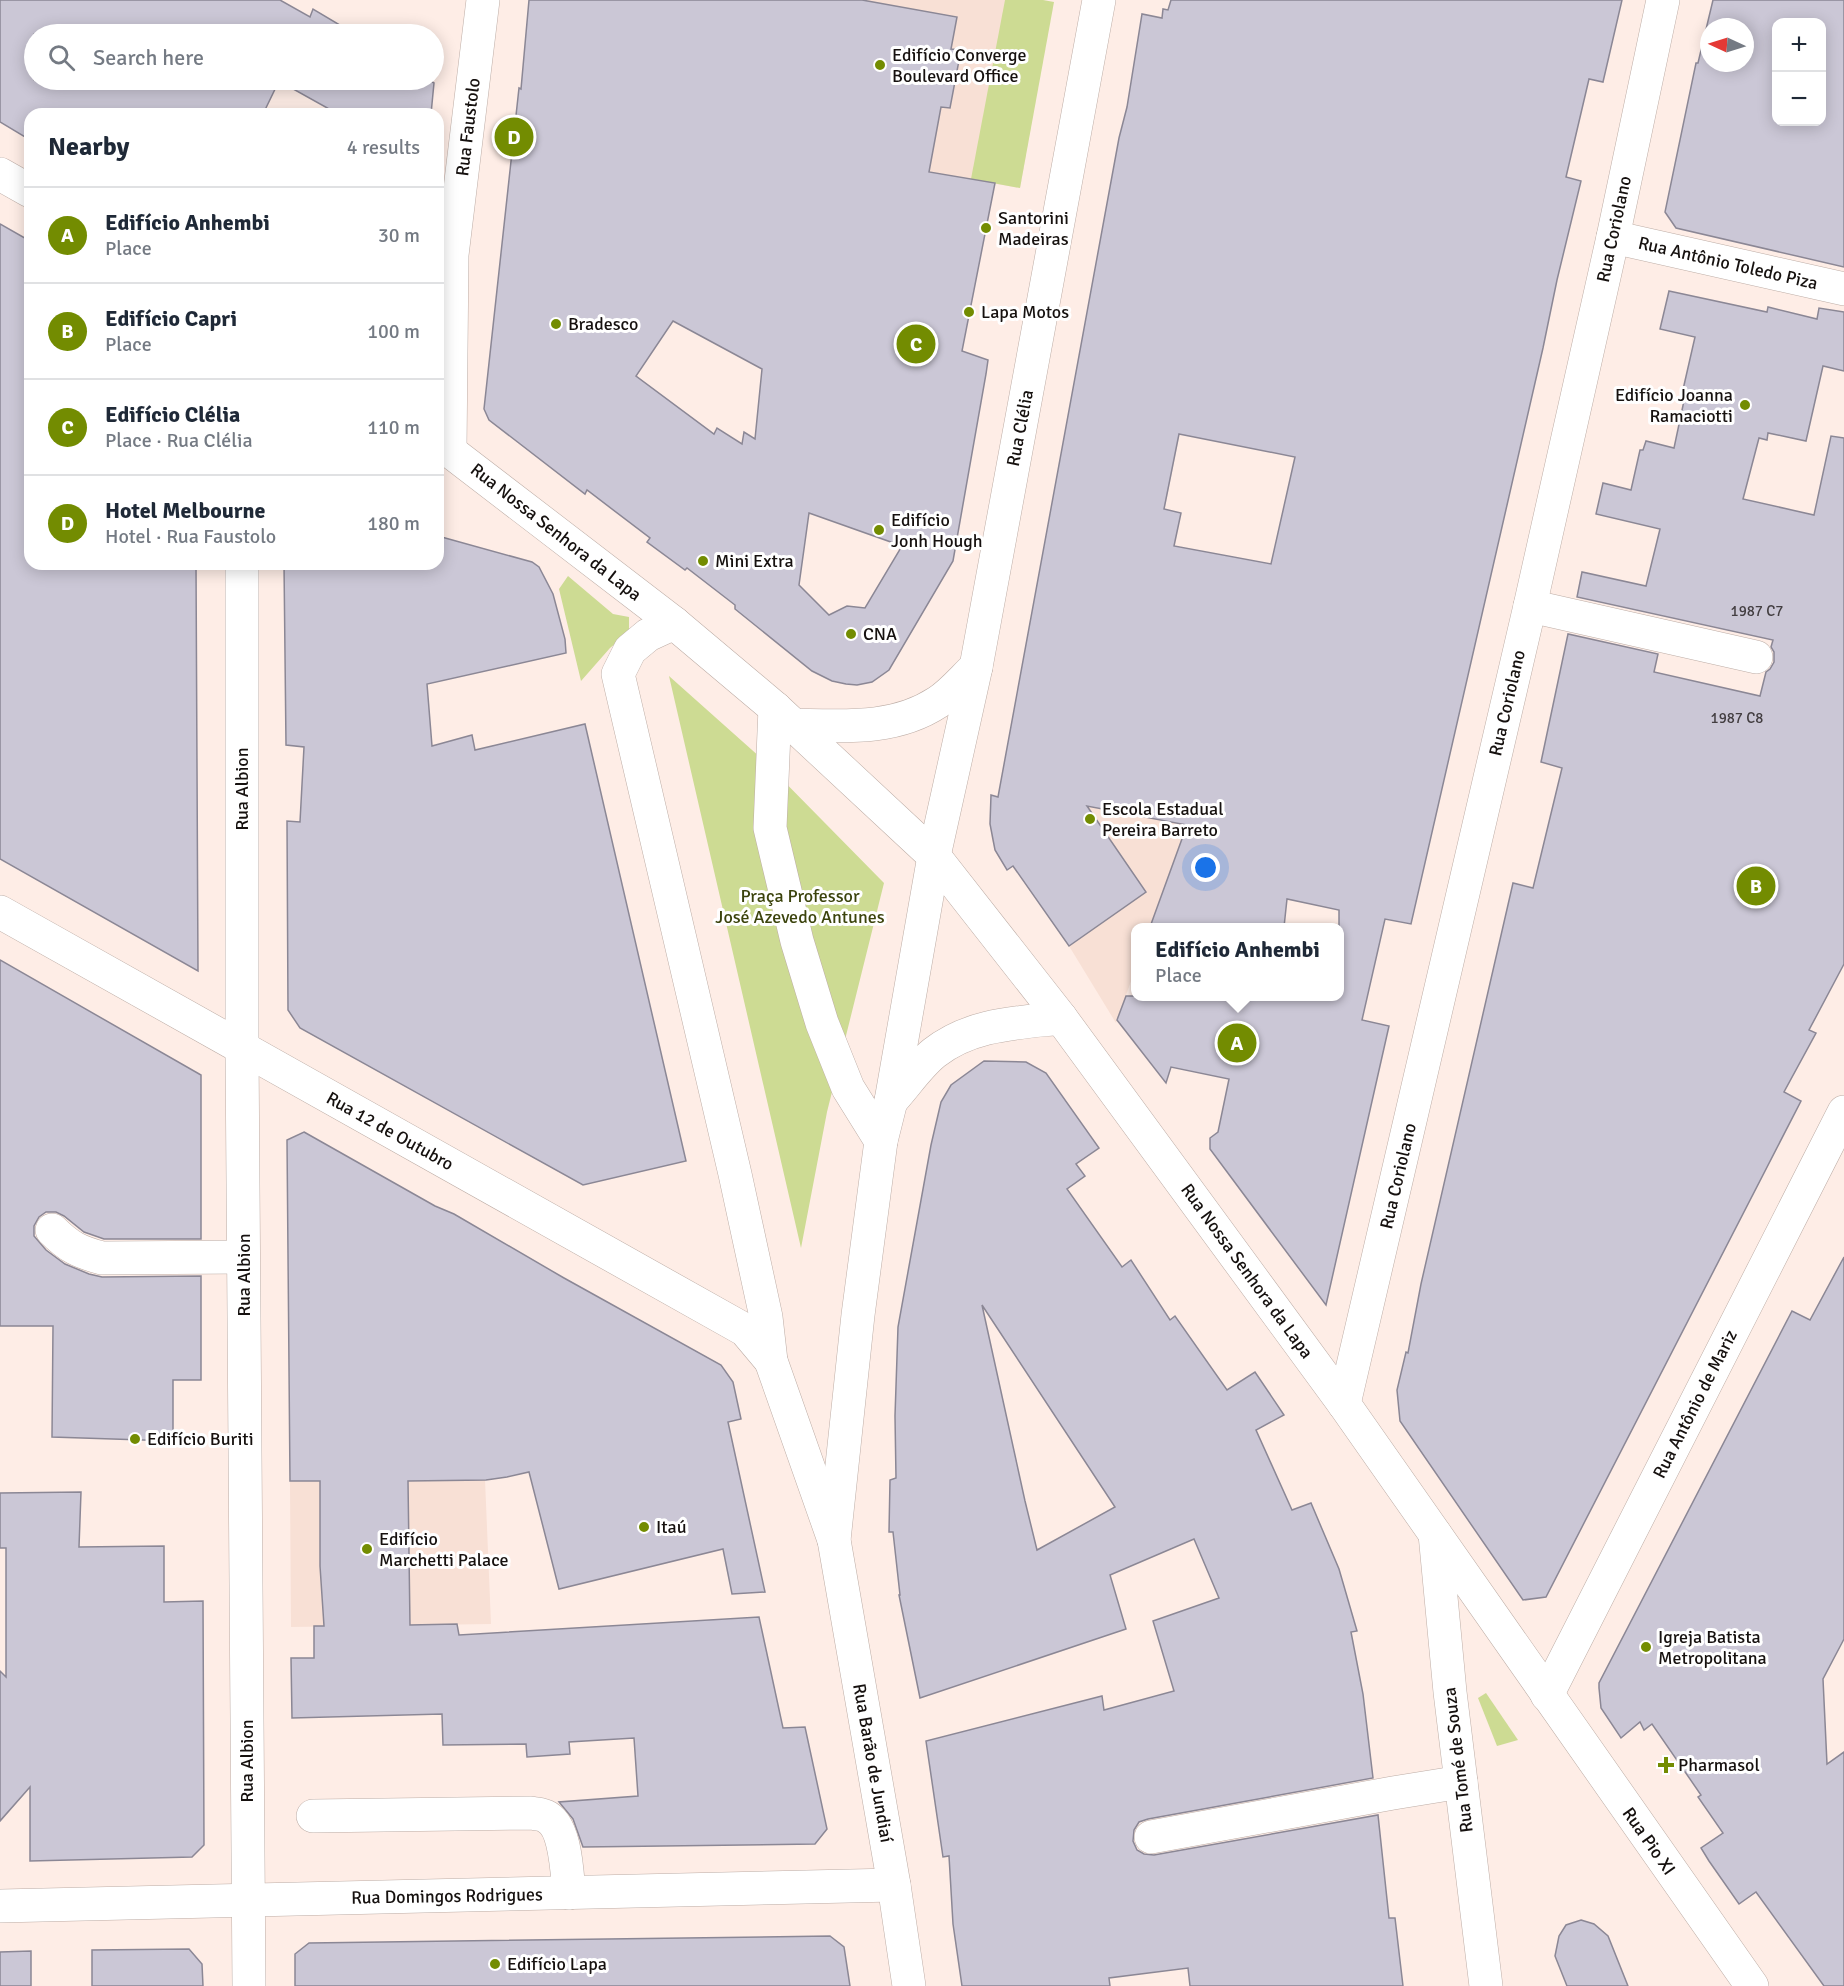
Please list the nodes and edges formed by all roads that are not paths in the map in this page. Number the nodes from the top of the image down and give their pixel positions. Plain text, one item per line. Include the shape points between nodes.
1 (483, 0) edge
2 (1099, 0) edge
3 (1663, 0) edge
4 (0, 174) edge
5 (24, 188) edge
6 (1613, 237) junction
7 (445, 259) edge
8 (1844, 289) edge
9 (444, 446) edge
10 (242, 570) edge
11 (1530, 606) junction
12 (674, 623) junction
13 (1756, 657) dead end
14 (976, 667) junction
15 (784, 717) junction
16 (934, 856) junction
17 (0, 912) edge
18 (1061, 1018) junction
19 (242, 1049) junction
20 (891, 1101) junction
21 (1844, 1113) edge
22 (881, 1141) junction
23 (52, 1230) dead end
24 (243, 1257) junction
25 (771, 1362) junction
26 (1344, 1404) junction
27 (1435, 1534) junction
28 (834, 1540) junction
29 (1547, 1695) junction
30 (1461, 1782) junction
31 (313, 1816) dead end
32 (1151, 1837) dead end
33 (894, 1885) junction
34 (569, 1893) junction
35 (248, 1902) junction
36 (0, 1906) edge
37 (249, 1986) edge
38 (909, 1986) edge
39 (1486, 1986) edge
40 (1752, 1986) edge

1 - 7 street, Rua Faustolo
2 - 14 street, Rua Clélia
3 - 6 street, Rua Coriolano
4 - 5 street
6 - 8 street, Rua Antônio Toledo Piza
6 - 11 street, Rua Coriolano
7 - 9 street, Rua Faustolo
9 - 12 street, Rua Nossa Senhora da Lapa
10 - 19 street, Rua Albion
11 - 13 street
11 - 26 street, Rua Coriolano
12 - 15 street
12 - 25 street via 648,635 630,650 618,674 735,1174 766,1317
14 - 15 street via 939,701 904,719 852,727
14 - 16 street, Rua Clélia
15 - 16 street
15 - 22 street via 771,828 797,941 822,1023 844,1079
16 - 18 street, Rua Nossa Senhora da Lapa
16 - 20 street
17 - 19 street, Rua 12 de Outubro
18 - 20 street via 999,1025 952,1040 932,1055
18 - 26 street, Rua Nossa Senhora da Lapa
19 - 24 street, Rua Albion
19 - 25 street, Rua 12 de Outubro via 745,1330
20 - 22 street
21 - 29 street, Rua Antônio de Mariz
22 - 28 street
23 - 24 street via 81,1253 102,1258
24 - 35 street, Rua Albion
25 - 28 street
26 - 27 street, Rua Nossa Senhora da Lapa
27 - 29 street, Rua Nossa Senhora da Lapa
27 - 30 street, Rua Tomé de Souza
28 - 33 street, Rua Barão de Jundiaí
29 - 40 street, Rua Pio XI
30 - 32 street
30 - 39 street, Rua Tomé de Souza
31 - 34 street via 545,1816 555,1825 563,1846
33 - 34 street, Rua Domingos Rodrigues
33 - 38 street, Rua Barão de Jundiaí
34 - 35 street, Rua Domingos Rodrigues
35 - 36 street, Rua Domingos Rodrigues
35 - 37 street, Rua Albion

